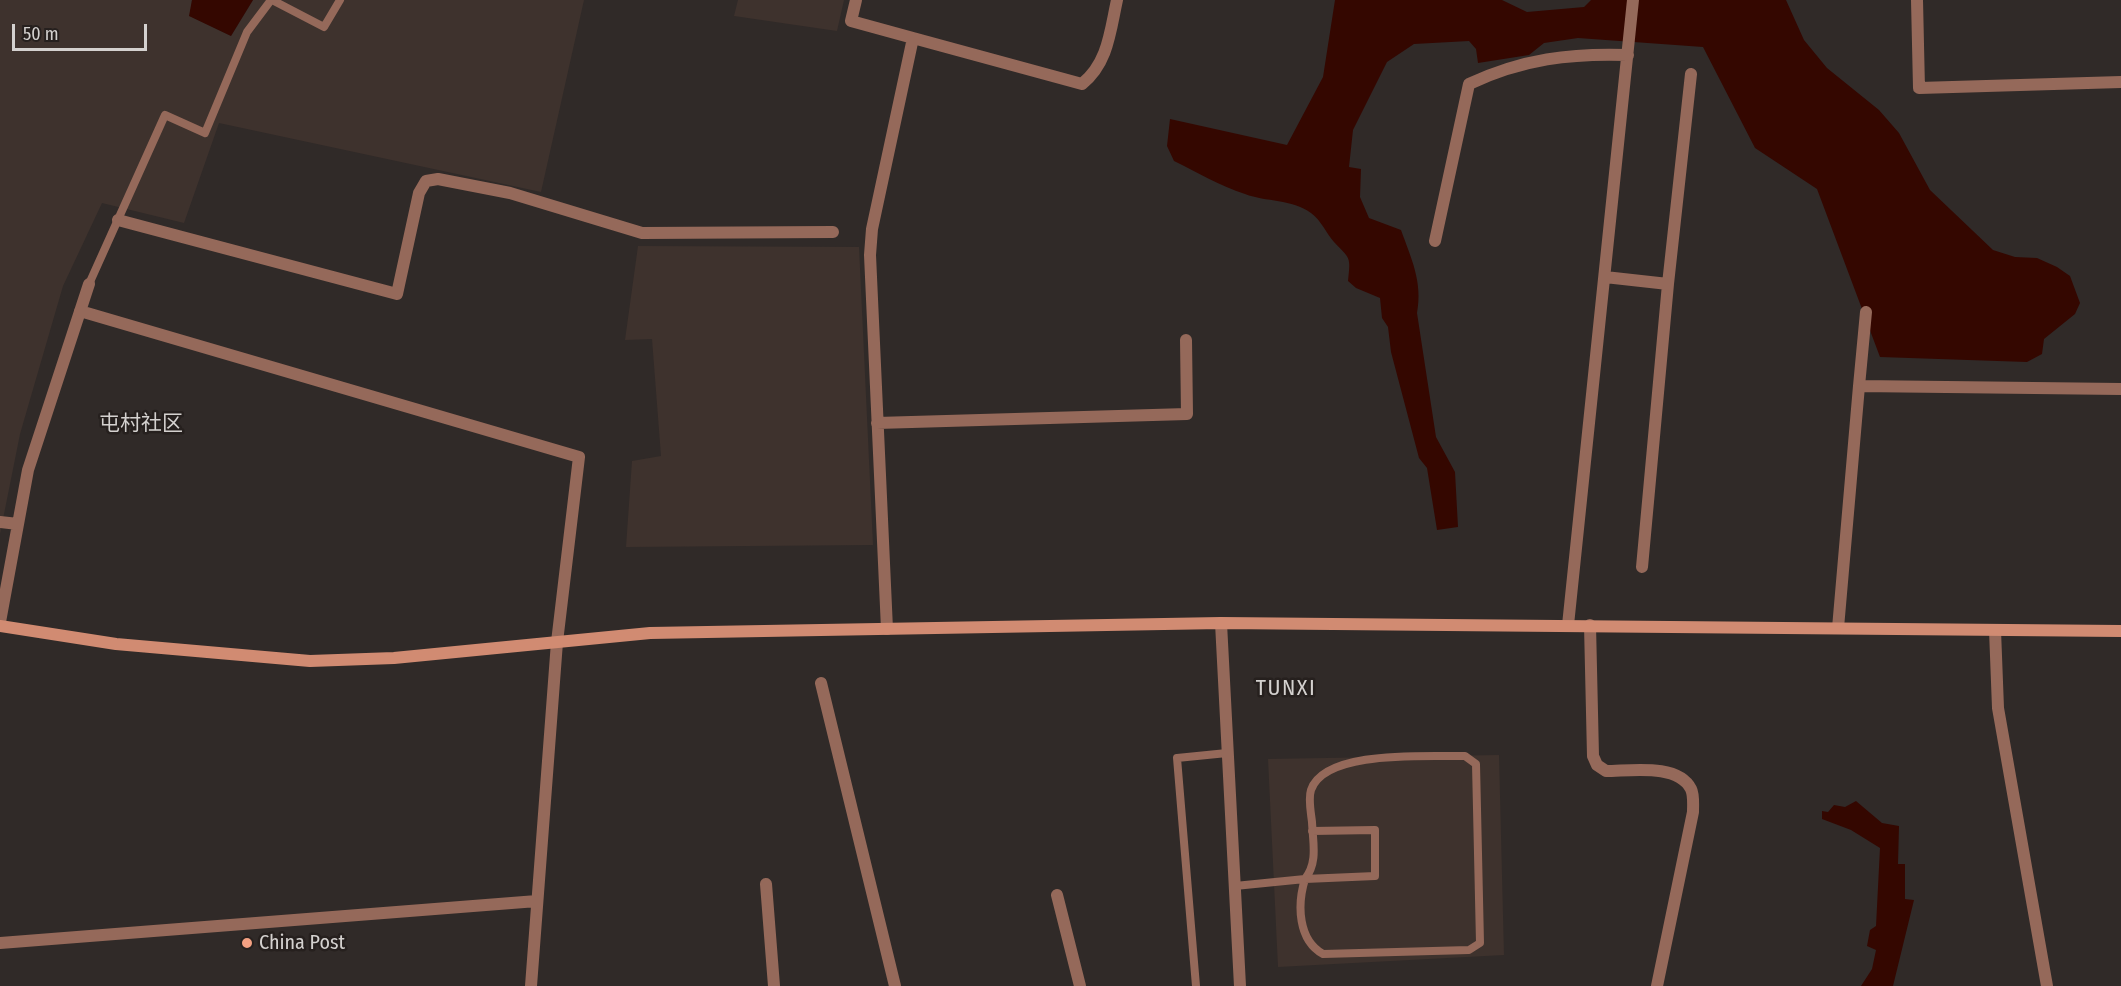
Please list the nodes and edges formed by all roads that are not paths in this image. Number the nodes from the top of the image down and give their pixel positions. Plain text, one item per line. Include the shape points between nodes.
1 (272, 0) edge
2 (340, 0) edge
3 (856, 0) edge
4 (1117, 0) edge
5 (1633, 0) edge
6 (1917, 0) edge
7 (913, 38) junction
8 (1628, 49) junction
9 (1691, 74) dead end
10 (2121, 82) edge
11 (117, 220) junction
12 (833, 232) dead end
13 (1435, 241) dead end
14 (1605, 277) junction
15 (89, 284) joint
16 (1668, 284) junction
17 (80, 311) junction
18 (1866, 312) dead end
19 (1186, 340) dead end
20 (1859, 386) junction
21 (2121, 389) edge
22 (877, 423) junction
23 (0, 522) edge
24 (18, 524) junction
25 (1642, 567) dead end
26 (1221, 623) junction
27 (0, 624) edge
28 (1568, 625) junction
29 (1590, 625) junction
30 (1838, 628) junction
31 (887, 629) junction
32 (1995, 630) junction
33 (2121, 631) edge
34 (557, 642) junction
35 (821, 682) dead end
36 (1227, 753) junction
37 (1312, 831) junction
38 (1305, 879) junction
39 (766, 884) dead end
40 (1235, 886) junction
41 (1057, 895) dead end
42 (537, 901) junction
43 (0, 943) edge
44 (531, 986) edge
45 (774, 986) edge
46 (895, 986) edge
47 (1080, 986) edge
48 (1196, 986) edge
49 (1240, 986) edge
50 (1657, 986) edge
51 (2047, 986) edge

1 - 2 lane via 324,27
1 - 11 lane via 247,32 205,133 165,115
3 - 7 street via 851,21
4 - 7 street via 1105,54 1095,74 1082,84
5 - 8 street
6 - 10 street via 1919,88
7 - 22 street via 872,229
8 - 13 street via 1530,62 1469,84
8 - 14 street
9 - 16 street
11 - 12 street via 397,294 419,193 426,181 438,179 510,193 642,233
11 - 15 lane
14 - 16 street
14 - 28 street
15 - 17 street
16 - 25 street
17 - 24 street via 27,470
17 - 34 street via 579,457
18 - 20 street
19 - 22 street via 1187,414
20 - 21 street
20 - 30 street
22 - 31 street
23 - 24 street
24 - 27 street
26 - 28 main road
26 - 31 main road
26 - 36 street
27 - 34 main road via 116,644 310,661 393,658
28 - 29 main road
29 - 30 main road
29 - 50 street via 1593,756 1597,765 1606,771 1671,772 1685,780 1693,791 1693,812
30 - 32 main road
31 - 34 main road via 650,633
32 - 33 main road
32 - 51 street via 1998,708
34 - 42 street
35 - 46 street
36 - 40 street
36 - 48 lane via 1177,758
37 - 38 lane via 1314,867
37 - 38 lane via 1375,830 1376,876
37 - 38 lane via 1310,791 1320,776 1332,768 1353,760 1465,756 1476,764 1480,942 1469,951 1323,954 1311,948 1303,935 1301,891
38 - 40 lane
39 - 45 street
40 - 49 street
41 - 47 street
42 - 43 street
42 - 44 street

